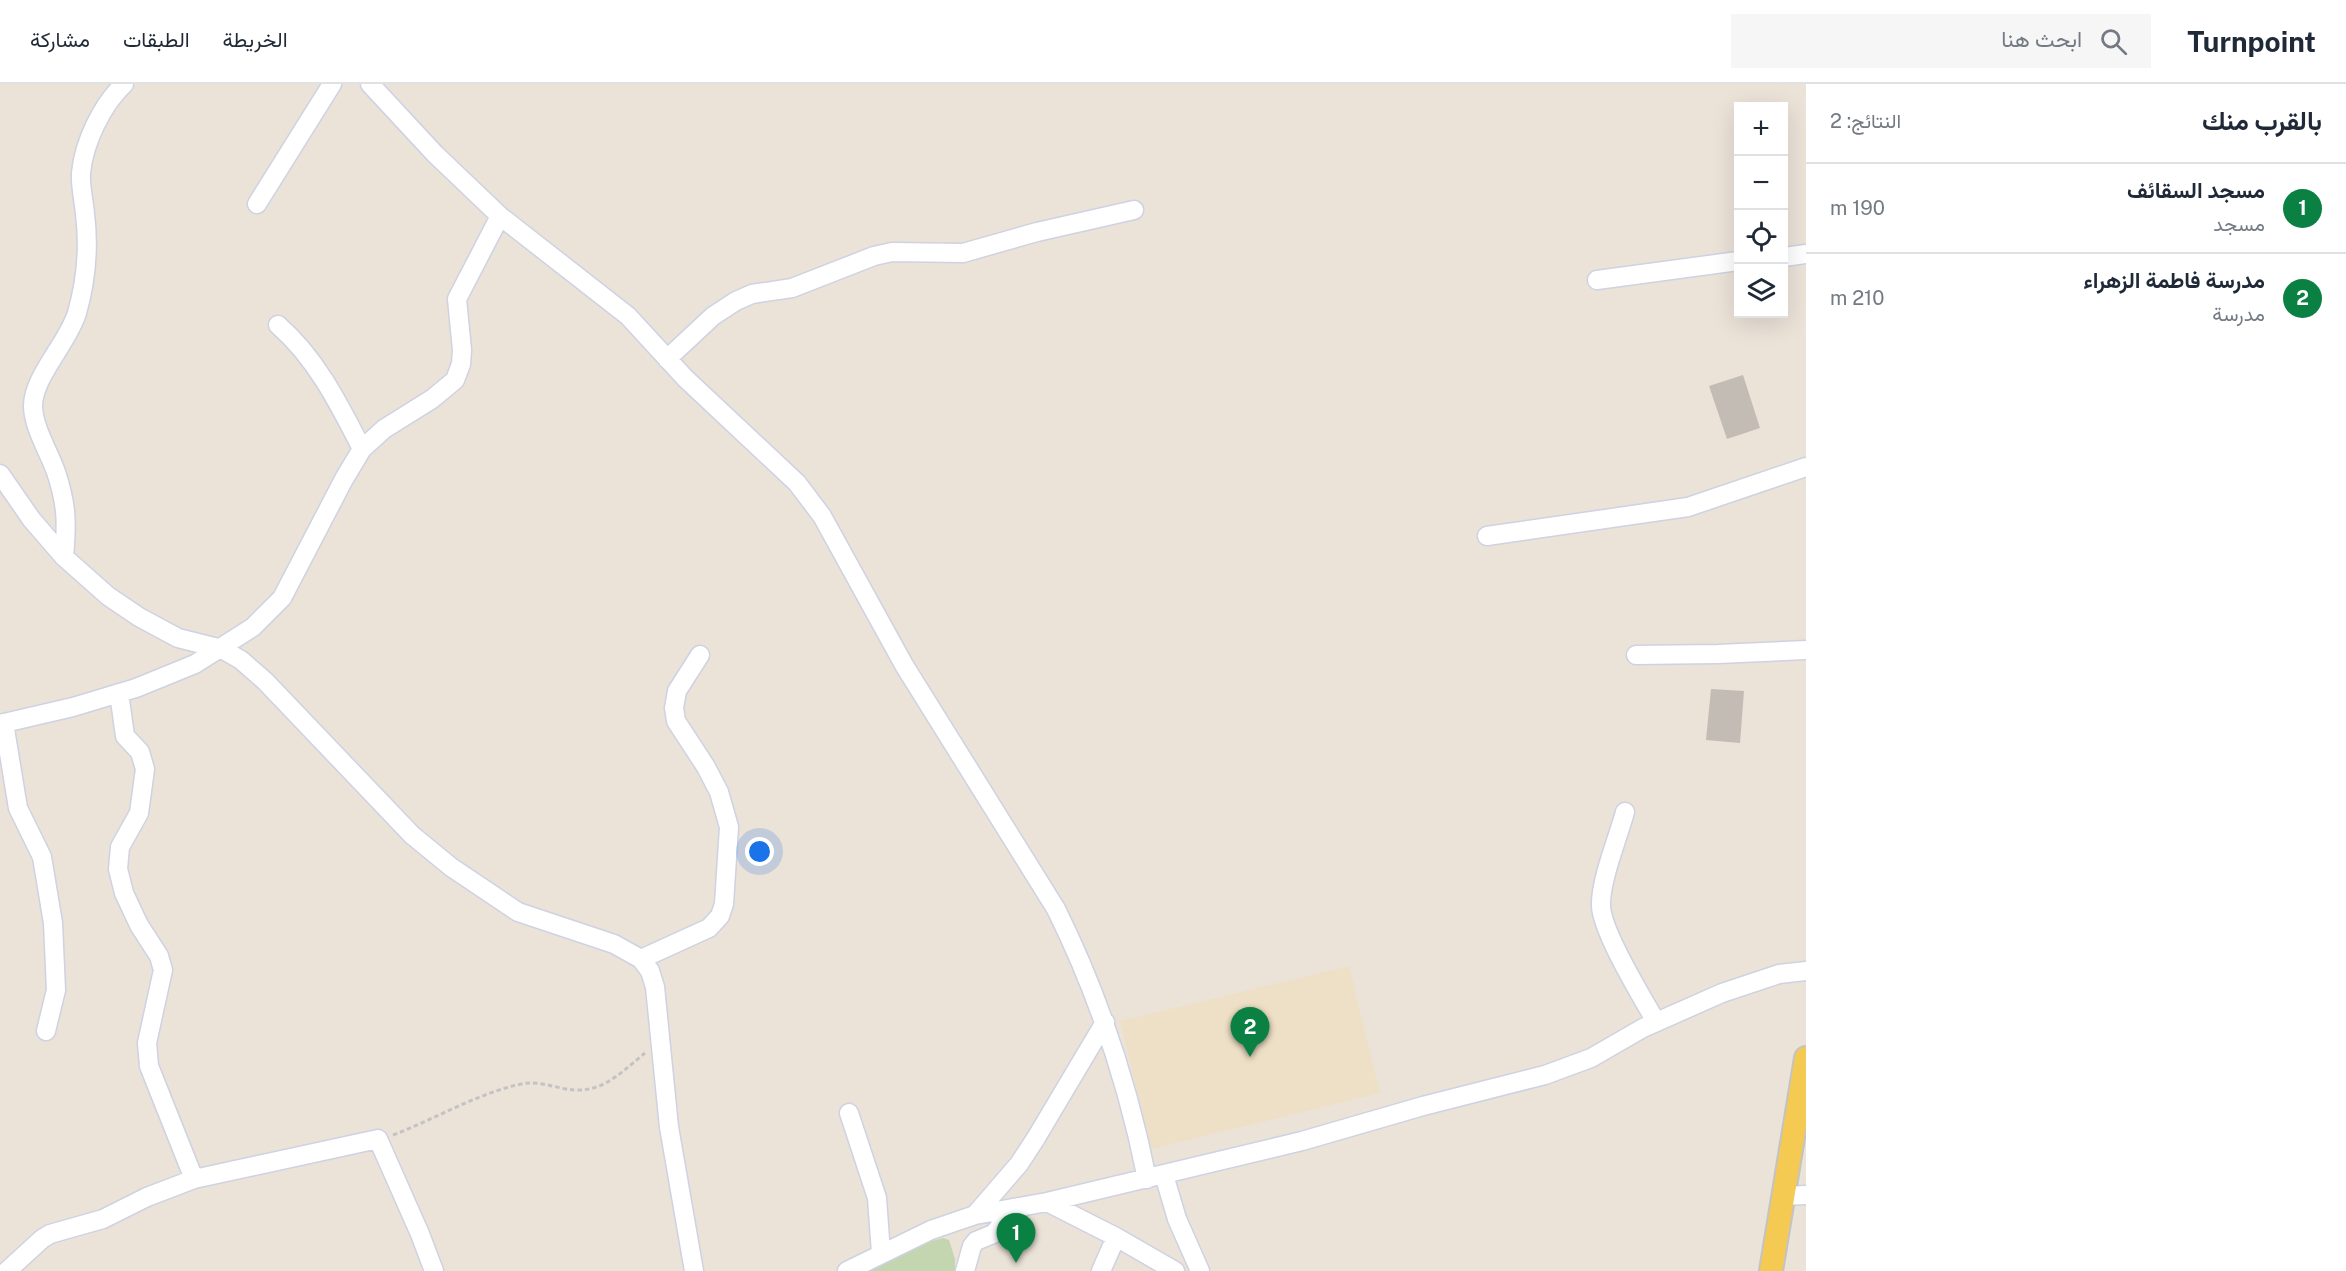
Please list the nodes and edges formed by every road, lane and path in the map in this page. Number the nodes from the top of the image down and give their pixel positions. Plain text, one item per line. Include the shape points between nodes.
1 (124, 84) edge
2 (332, 84) edge
3 (370, 84) edge
4 (257, 204) dead end
5 (1134, 210) dead end
6 (500, 216) junction
7 (1806, 254) edge
8 (1788, 256) edge
9 (1734, 262) edge
10 (1597, 280) dead end
11 (278, 326) dead end
12 (667, 359) junction
13 (362, 448) junction
14 (1806, 467) edge
15 (0, 474) edge
16 (1487, 536) dead end
17 (64, 557) junction
18 (222, 649) junction
19 (1806, 650) edge
20 (700, 655) dead end
21 (1636, 655) dead end
22 (119, 693) junction
23 (2, 723) edge
24 (1625, 812) dead end
25 (641, 958) junction
26 (1806, 971) edge
27 (1105, 1022) junction
28 (1656, 1022) junction
29 (46, 1031) dead end
30 (660, 1041) junction
31 (1806, 1058) edge
32 (849, 1113) dead end
33 (378, 1138) junction
34 (1156, 1177) junction
35 (194, 1179) junction
36 (1806, 1195) edge
37 (1783, 1196) junction
38 (1047, 1202) junction
39 (1009, 1209) junction
40 (975, 1215) junction
41 (1116, 1237) junction
42 (881, 1253) junction
43 (7, 1271) edge
44 (434, 1271) edge
45 (694, 1271) edge
46 (847, 1271) edge
47 (966, 1271) edge
48 (1101, 1271) edge
49 (1175, 1271) edge
50 (1200, 1271) edge
51 (1771, 1271) edge

1 - 17 street via 113,94 86,149 81,175 88,250 76,315 34,392 33,409 64,503
2 - 4 street
3 - 6 street
5 - 12 street via 963,253 892,252 792,288 752,294 713,316
6 - 12 street via 628,316
6 - 13 street via 457,299 462,350 455,380
7 - 8 street
9 - 10 street
11 - 13 street via 303,348
12 - 27 street via 796,483 822,516 904,665 1056,909
13 - 18 street via 282,598 253,627
14 - 16 street via 1688,507
15 - 17 street
17 - 18 street via 139,617 178,638
18 - 22 street via 195,664
18 - 25 street via 265,681 412,835 467,880 518,912 614,944
19 - 21 street
20 - 25 street via 677,691 674,708 676,721 719,792 729,827 724,904 709,928
22 - 23 street
22 - 35 street via 125,736 140,753 145,769 139,813 120,847 118,869 124,893 163,970 147,1043 149,1066
23 - 29 street via 18,808 42,857 53,923 56,990
24 - 28 street via 1602,897 1603,916
25 - 30 street via 655,987
26 - 28 street via 1752,982
27 - 34 street
27 - 40 street via 1047,1123 1019,1164
28 - 34 street via 1591,1058 1545,1075
30 - 33 path via 611,1081 593,1089 573,1091 536,1082 523,1083
30 - 45 street via 669,1127
31 - 37 main road
32 - 42 street via 877,1198
33 - 35 street
33 - 44 street
34 - 38 street
34 - 50 street
35 - 43 street via 103,1219 50,1234
36 - 37 street
37 - 51 main road
38 - 39 street
38 - 41 street
39 - 40 street
39 - 47 street via 993,1234 972,1246
40 - 42 street
41 - 48 street
41 - 49 street
42 - 46 street

